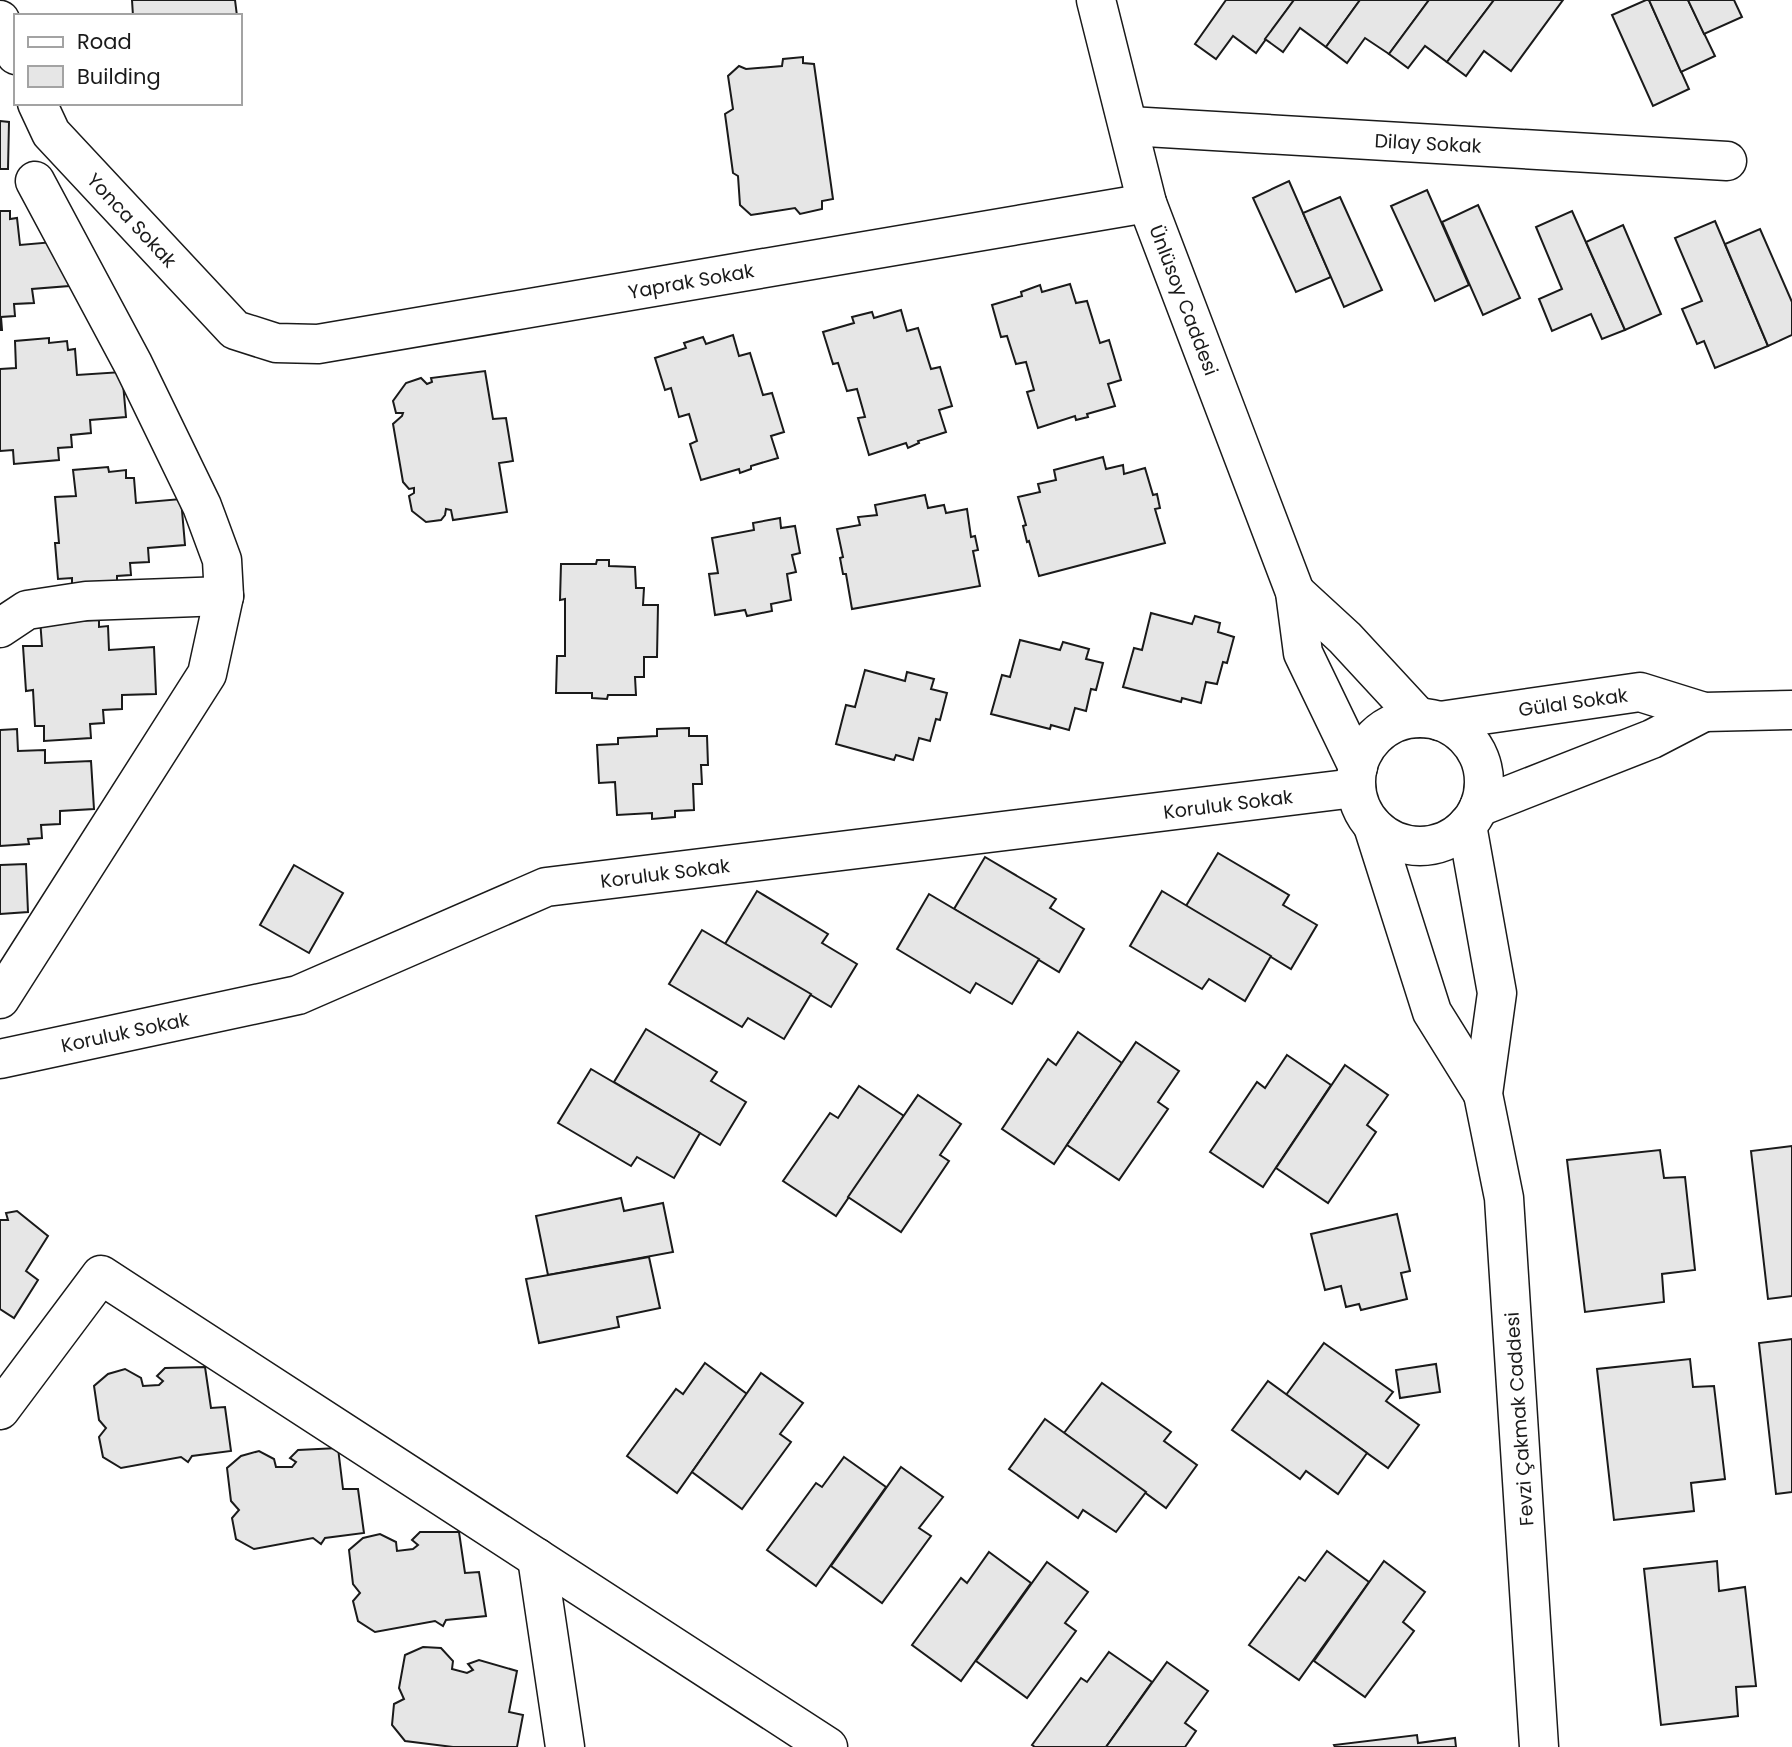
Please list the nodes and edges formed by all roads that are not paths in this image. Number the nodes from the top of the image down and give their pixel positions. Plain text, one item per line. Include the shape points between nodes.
1 (1096, 0) edge
2 (0, 20) edge
3 (14, 51) edge
4 (38, 105) edge
5 (1129, 126) junction
6 (1727, 161) dead end
7 (36, 181) dead end
8 (1147, 203) junction
9 (234, 330) joint
10 (1295, 592) junction
11 (224, 596) junction
12 (0, 628) edge
13 (1792, 710) edge
14 (1704, 712) junction
15 (1429, 719) junction
16 (1357, 778) junction
17 (1473, 816) junction
18 (1373, 825) junction
19 (0, 999) edge
20 (0, 1059) edge
21 (1483, 1094) junction
22 (0, 1410) edge
23 (537, 1558) junction
24 (565, 1747) edge
25 (828, 1747) edge
26 (1539, 1747) edge

1 - 5 street, Ünlüsoy Caddesi
2 - 3 street
4 - 9 street, Yonca Sokak via 51,133
5 - 6 street, Dilay Sokak
5 - 8 street, Ünlüsoy Caddesi
7 - 11 street via 202,506 222,560
8 - 9 street, Yaprak Sokak via 318,344 276,343
8 - 10 street, Ünlüsoy Caddesi
10 - 15 street, Ünlüsoy Caddesi
10 - 16 street, Ünlüsoy Caddesi via 1303,653
11 - 12 street via 86,601 27,610
11 - 19 street via 207,674
13 - 14 street, Gülal Sokak
14 - 15 street, Gülal Sokak via 1640,692
14 - 17 street, Gülal Sokak
15 - 16 street via 1398,721 1380,732 1366,747
15 - 17 street via 1459,731 1474,746 1484,787
16 - 18 street via 1361,808
16 - 20 street, Koruluk Sokak via 546,887 298,995
17 - 18 street via 1451,838 1431,845 1390,839
17 - 21 street, Fevzi Çakmak Caddesi via 1497,993
18 - 21 street, Fevzi Çakmak Caddesi via 1432,1012
21 - 26 street, Fevzi Çakmak Caddesi via 1504,1198
22 - 23 street via 101,1276
23 - 24 street
23 - 25 street

